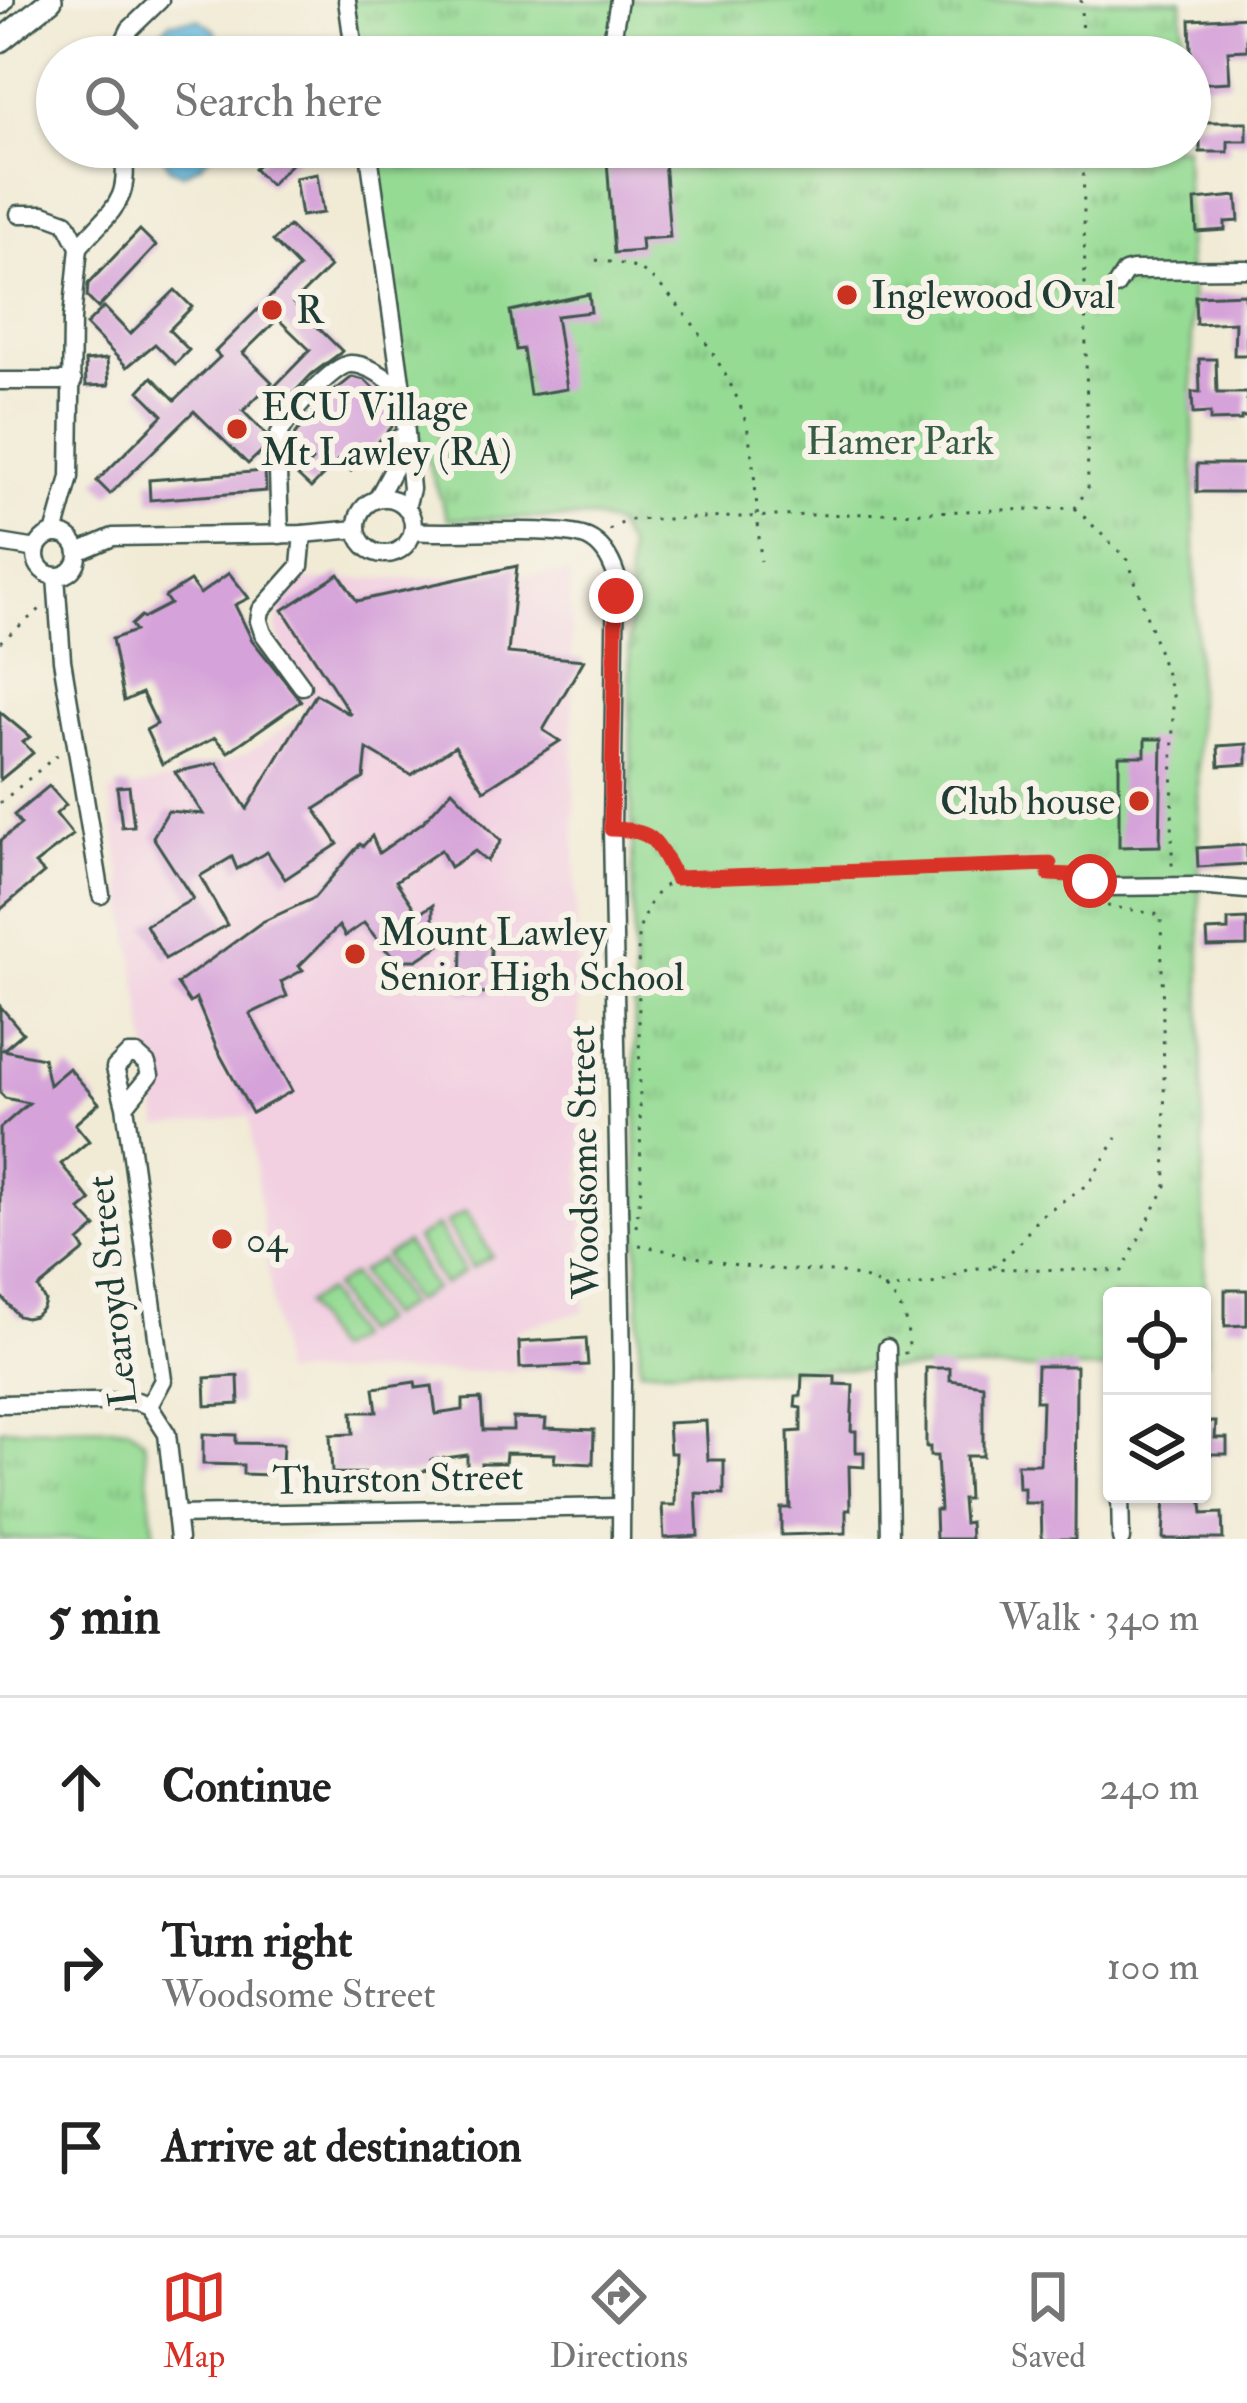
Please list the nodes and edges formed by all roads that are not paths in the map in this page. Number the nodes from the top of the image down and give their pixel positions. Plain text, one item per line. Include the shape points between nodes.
1 (51, 0) edge
2 (160, 0) edge
3 (346, 0) edge
4 (620, 0) edge
5 (126, 36) edge
6 (352, 36) edge
7 (612, 36) edge
8 (0, 41) edge
9 (126, 168) edge
10 (371, 168) edge
11 (19, 214) dead end
12 (79, 247) junction
13 (1247, 269) edge
14 (1116, 286) dead end
15 (0, 381) edge
16 (73, 381) junction
17 (402, 389) junction
18 (376, 499) junction
19 (406, 508) junction
20 (357, 529) junction
21 (413, 532) junction
22 (54, 534) junction
23 (280, 535) junction
24 (303, 535) junction
25 (0, 543) edge
26 (37, 549) junction
27 (78, 552) junction
28 (56, 576) junction
29 (302, 686) dead end
30 (1100, 879) road end
31 (1247, 890) edge
32 (101, 895) dead end
33 (125, 1106) dead end
34 (887, 1352) road end
35 (0, 1404) edge
36 (149, 1406) junction
37 (1120, 1503) edge
38 (620, 1507) junction
39 (176, 1515) junction
40 (178, 1539) edge
41 (620, 1539) edge
42 (890, 1539) edge
43 (1121, 1539) edge

1 - 8 main road
2 - 5 street
3 - 6 street
4 - 7 street
9 - 12 street via 123,196
10 - 17 street
11 - 12 street via 66,222
12 - 16 street
13 - 14 street via 1133,270
15 - 16 street
16 - 22 street via 70,477
17 - 18 street via 396,464
17 - 19 street
17 - 23 street via 345,364 282,427
18 - 19 street
18 - 20 street via 360,512
19 - 21 street
20 - 21 street via 379,554 404,547
20 - 24 street
21 - 38 street, Woodsome Street via 569,532 591,538 616,575 611,829
22 - 26 street
22 - 27 street
23 - 24 street
23 - 27 street via 113,537
24 - 29 street via 300,566 259,621
25 - 26 street
26 - 28 street via 40,567
27 - 28 street via 72,569
28 - 32 street
30 - 31 street
33 - 36 street, Learoyd Street via 163,1380
34 - 42 street
35 - 36 street
36 - 39 street, Learoyd Street via 166,1434
37 - 43 street
38 - 39 street, Thurston Street
38 - 41 street, Woodsome Street
39 - 40 street, Learoyd Street

